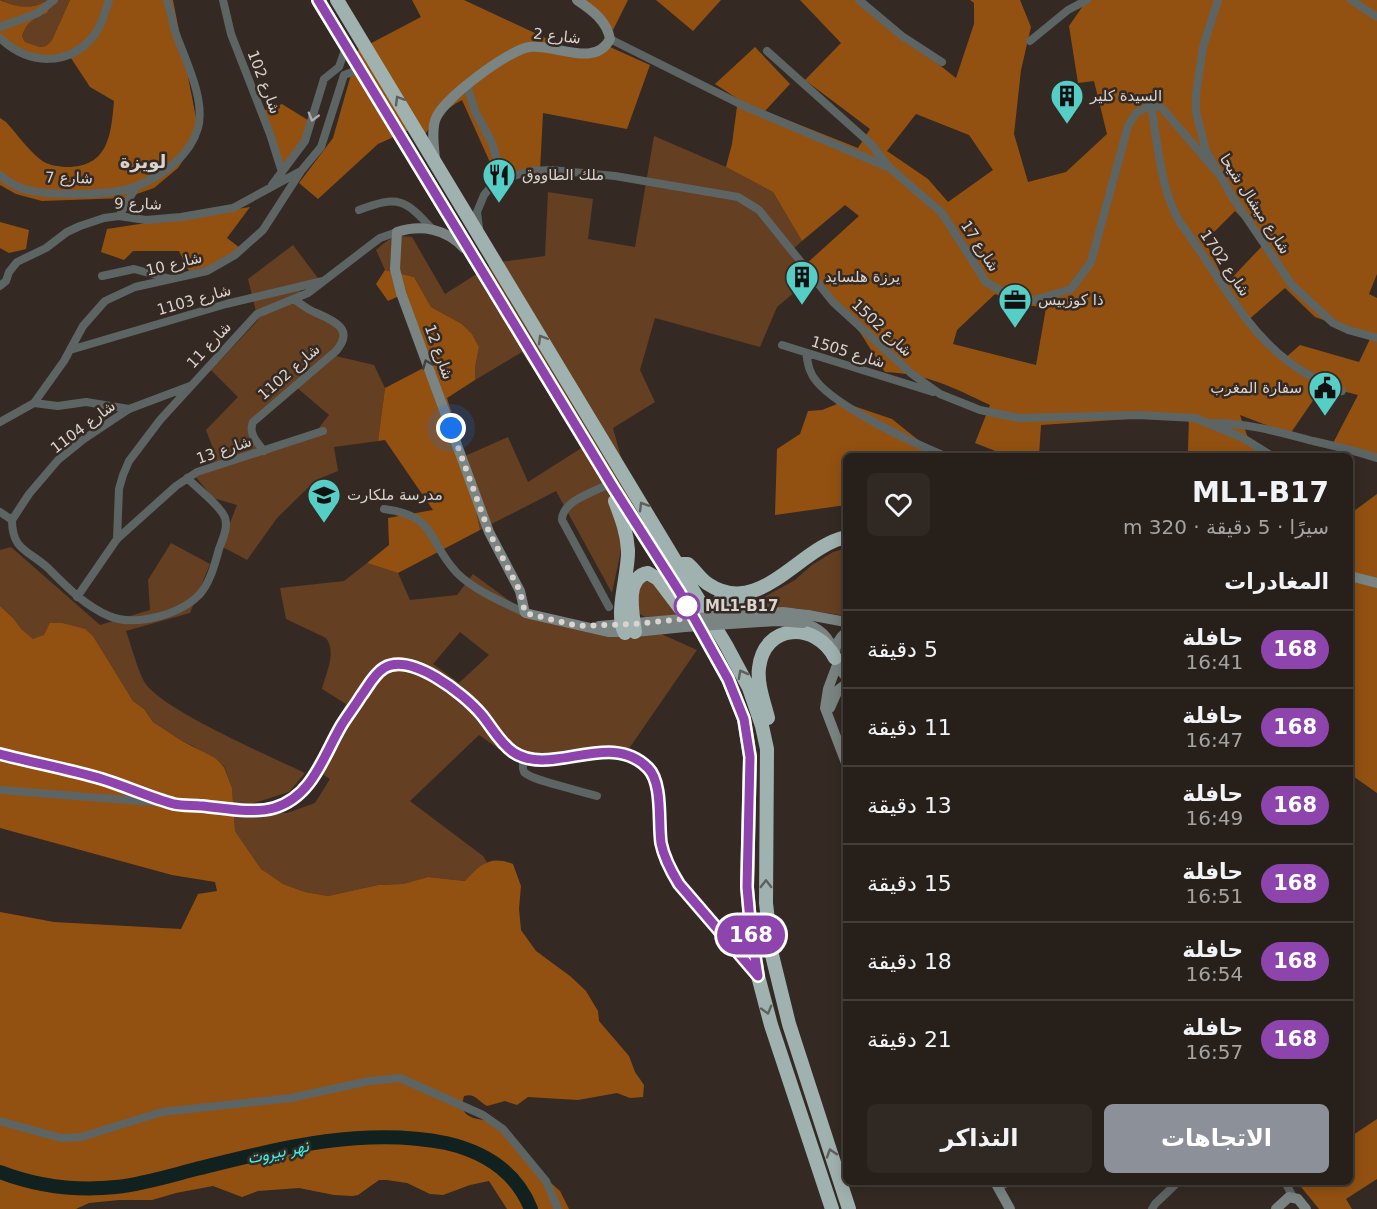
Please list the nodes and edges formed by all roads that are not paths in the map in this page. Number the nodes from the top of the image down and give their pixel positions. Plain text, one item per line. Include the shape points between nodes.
1 (54, 0) edge
2 (110, 0) edge
3 (167, 0) edge
4 (223, 0) edge
5 (318, 0) edge
6 (337, 0) edge
7 (577, 0) edge
8 (858, 0) edge
9 (1088, 0) edge
10 (1218, 0) edge
11 (1351, 0) edge
12 (1377, 17) edge
13 (0, 27) edge
14 (0, 38) edge
15 (610, 39) junction
16 (1030, 41) dead end
17 (346, 46) junction
18 (767, 51) dead end
19 (942, 62) dead end
20 (360, 69) junction
21 (341, 71) junction
22 (467, 86) junction
23 (1151, 105) junction
24 (435, 121) junction
25 (416, 128) junction
26 (435, 159) junction
27 (890, 168) junction
28 (301, 171) junction
29 (1216, 171) junction
30 (282, 172) junction
31 (0, 176) edge
32 (502, 179) junction
33 (271, 186) junction
34 (136, 187) junction
35 (359, 210) dead end
36 (119, 216) junction
37 (433, 230) junction
38 (397, 232) junction
39 (481, 238) junction
40 (474, 258) junction
41 (102, 276) dead end
42 (172, 280) junction
43 (327, 280) junction
44 (0, 286) edge
45 (295, 300) junction
46 (1377, 338) edge
47 (782, 345) dead end
48 (70, 350) junction
49 (806, 353) junction
50 (192, 386) junction
51 (1342, 391) dead end
52 (940, 394) junction
53 (34, 403) junction
54 (129, 409) junction
55 (0, 414) edge
56 (10, 417) junction
57 (0, 422) edge
58 (1209, 423) junction
59 (323, 432) dead end
60 (264, 450) junction
61 (939, 453) edge
62 (1267, 453) edge
63 (1377, 458) edge
64 (187, 478) junction
65 (612, 485) junction
66 (384, 509) dead end
67 (0, 512) edge
68 (12, 520) junction
69 (843, 538) edge
70 (117, 539) junction
71 (843, 544) edge
72 (679, 564) junction
73 (1353, 577) edge
74 (1377, 583) edge
75 (77, 597) junction
76 (609, 607) dead end
77 (525, 613) junction
78 (806, 619) junction
79 (713, 622) junction
80 (843, 622) edge
81 (629, 628) junction
82 (843, 636) edge
83 (713, 652) junction
84 (836, 659) junction
85 (843, 672) edge
86 (843, 686) edge
87 (829, 721) junction
88 (767, 749) junction
89 (0, 754) edge
90 (843, 756) edge
91 (524, 758) junction
92 (0, 790) edge
93 (597, 796) dead end
94 (175, 804) junction
95 (758, 976) junction
96 (0, 1120) edge
97 (996, 1185) edge
98 (1175, 1185) edge
99 (1286, 1185) edge
100 (1288, 1198) junction
101 (558, 1209) edge
102 (832, 1209) edge
103 (849, 1209) edge
104 (1010, 1209) edge
105 (1152, 1209) edge
106 (1276, 1209) edge
107 (1306, 1209) edge

1 - 13 street via 38,14
2 - 14 street via 95,34 80,48 61,56 44,60 30,57
3 - 34 street, شارع 7 via 194,83 199,125 194,140 170,168
4 - 30 street, شارع 102 via 231,34
5 - 17 highway
25 -> 6 highway
7 - 15 street, شارع 2 via 599,17
8 - 19 street
9 - 16 street via 1053,21
10 - 29 street, شارع ميشال شيحا via 1203,47 1196,94 1200,131
11 - 12 street
15 - 22 street, شارع 2 via 603,49 587,54 524,48 510,53
15 - 27 street, شارع 17 via 744,106
17 - 20 highway
17 - 21 street, شارع 10
18 - 27 street via 871,144
20 - 21 street
20 - 40 highway
21 - 28 street, شارع 10 via 323,143
21 -> 30 street via 324,79 305,141
22 - 24 street, شارع 2 via 444,106
22 - 32 street via 492,143
23 - 27 street, شارع 17 via 1136,113 1128,126 1091,262 1071,289 1034,300 1010,296 986,282 942,213
23 - 29 street via 1162,108
23 - 51 street, شارع 1702 via 1165,185 1178,219 1233,300 1268,343 1305,373
24 - 25 street
24 - 26 street
25 - 26 highway
26 - 39 highway
28 - 33 street, شارع 9
28 - 42 street, شارع 10 via 271,219 244,248 207,271
29 - 46 street, شارع ميشال شيحا via 1292,285 1333,323
30 - 33 street
31 - 34 street, شارع 7 via 23,189 49,193
32 - 39 street via 489,189 480,204 477,219
32 - 52 street, شارع 1502 via 531,171 561,170 660,183 746,200 759,210 833,302 912,375
33 - 36 street, شارع 9 via 233,208 203,214 146,220
34 - 36 street
35 - 37 street via 384,201 402,202
36 - 44 street, شارع 9 via 67,232 17,262
37 - 38 street via 416,227
37 - 40 street via 455,239
38 - 43 street, شارع 11 via 380,238
77 -> 38 street, شارع 12 via 520,591 489,532 401,293 395,269
72 -> 39 highway
40 - 65 highway
41 - 42 street via 134,269
42 - 48 street, شارع 10 via 135,287 105,301 83,326
43 - 45 street, شارع 11
43 - 48 street, شارع 1103 via 226,304
45 - 50 street, شارع 11 via 258,314
45 - 60 street, شارع 1102 via 336,322 343,337 336,351 253,422 254,438
47 - 49 street, شارع 1505
48 - 53 street, شارع 10
49 - 52 street, شارع 1505
49 - 61 street via 809,371 843,403
50 - 54 street, شارع 1104
50 - 70 street, شارع 11 via 129,461 119,489
52 - 58 street, شارع 1502 via 980,410 1019,418 1177,415
53 - 54 street via 58,406 86,402
53 - 56 street, شارع 10
54 - 68 street, شارع 1104 via 58,460
55 - 56 street
56 - 57 street, شارع 10
58 - 62 street, شارع 1502
58 - 63 street via 1238,423 1274,430
59 - 60 street, شارع 13
60 - 64 street, شارع 13
64 - 70 street, شارع 13
64 - 75 street via 224,514 227,524 207,584 199,595 147,620 111,616
65 - 76 street via 568,507 562,515
65 - 81 highway via 628,542 621,610
65 - 83 highway
66 - 77 street via 421,520 465,579
67 - 68 street
68 - 75 street via 18,545
69 - 72 highway via 827,543 774,581 746,593 709,585 688,564
70 - 75 street, شارع 13
71 - 79 highway via 812,558 760,595 720,600
72 - 79 highway
73 - 74 street
77 - 81 street via 578,626
78 - 80 street
78 - 81 street, bridge via 783,612
78 - 84 street via 830,640
88 -> 79 highway via 749,688
81 - 83 highway via 635,581 648,573 662,584
82 - 84 street via 836,645
83 - 95 highway via 737,700 748,741 747,887
84 - 85 street
84 - 87 street via 826,698
84 - 88 highway via 822,640 806,633 780,635 769,645 762,656 759,676 771,735
86 - 87 street via 831,704
87 - 90 street
103 -> 88 highway via 789,1023 772,955 766,903
89 - 94 street via 99,778
91 - 93 street via 526,774
91 - 94 street via 505,746 463,696 436,677 398,665 385,667 375,676 341,726 314,778 282,805 256,810
91 - 95 street via 615,752 637,759 649,769 658,797 661,843 671,871
92 - 94 street
95 -> 102 highway
96 - 101 street via 61,1138 81,1137 162,1112 291,1098 400,1078 483,1114 503,1129 546,1181
97 - 104 street
98 - 105 street
99 - 100 street
100 - 106 street
100 - 107 street

